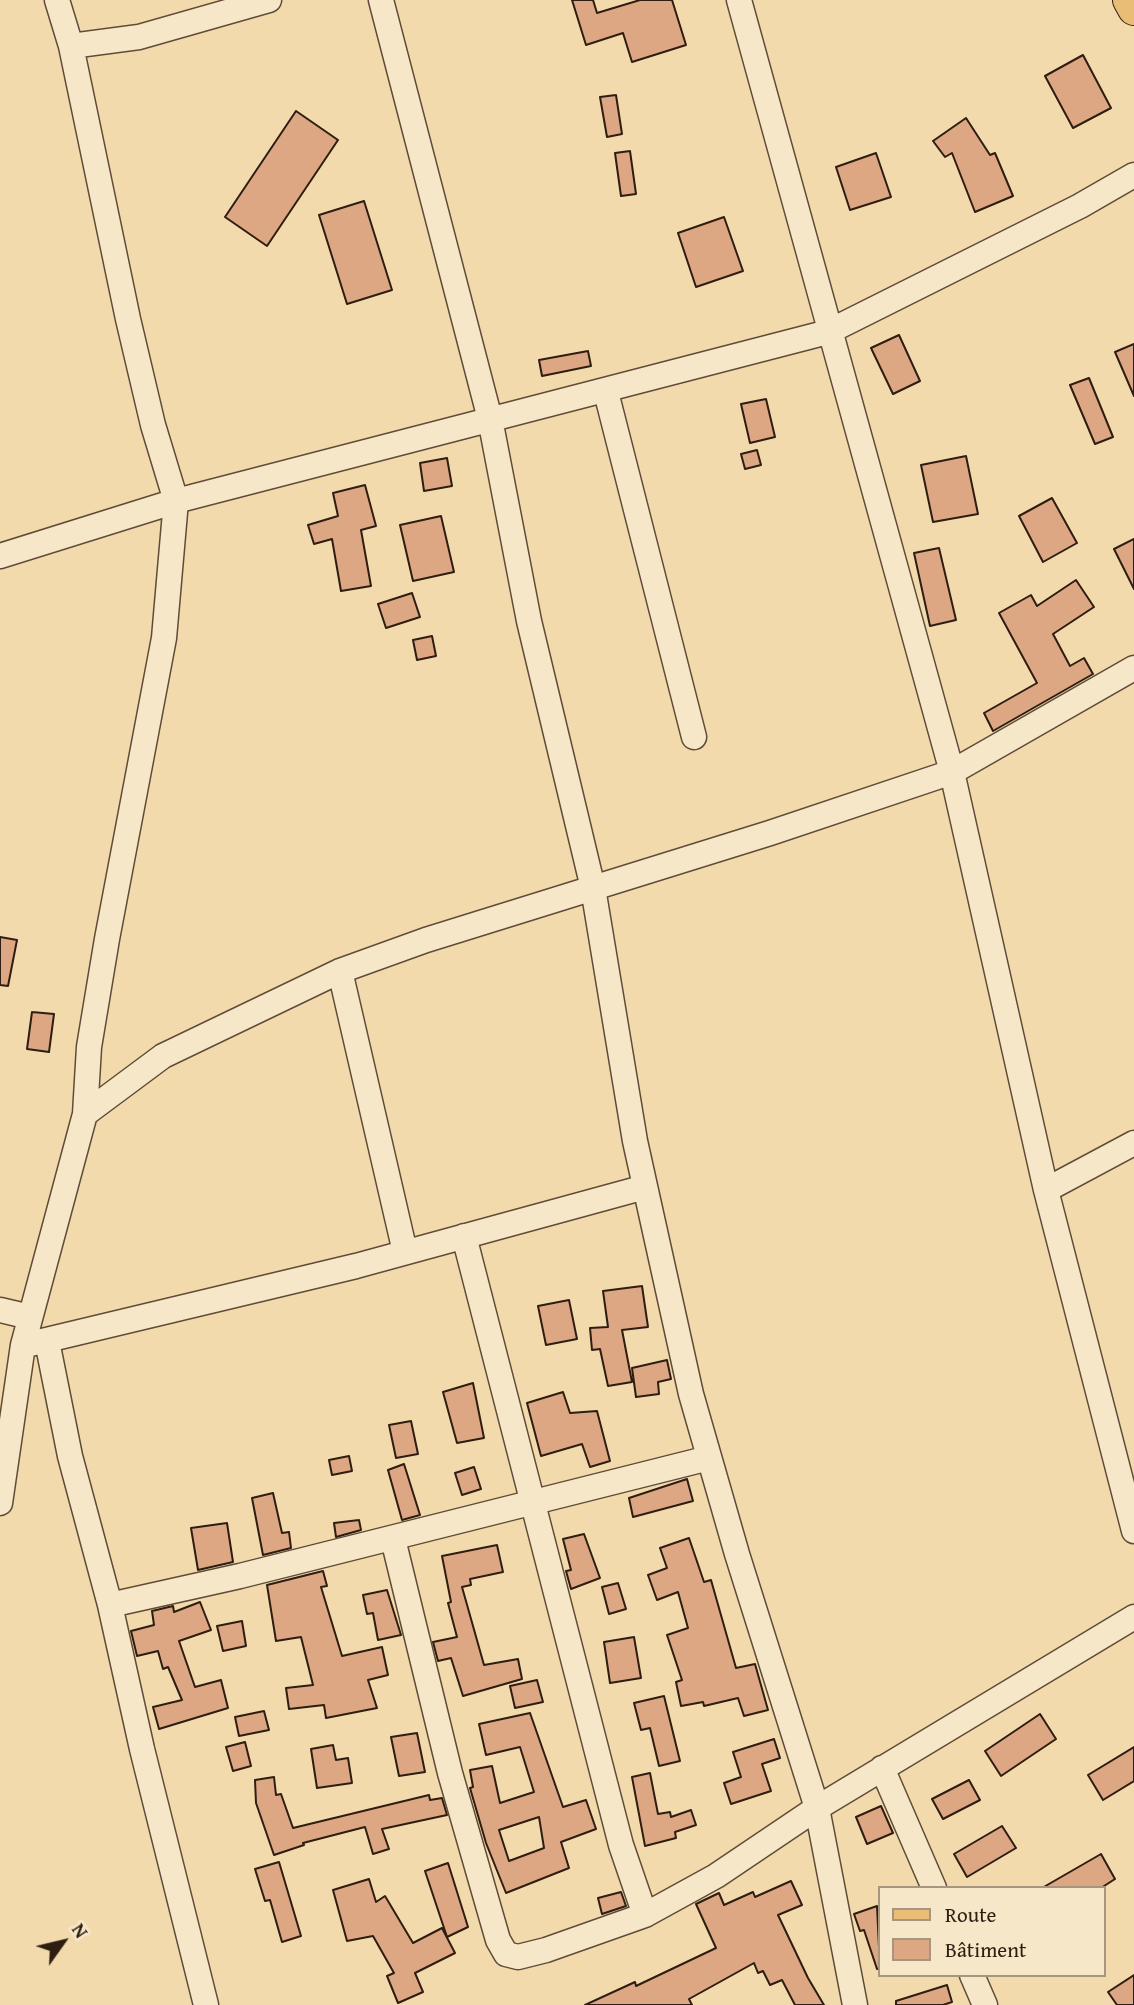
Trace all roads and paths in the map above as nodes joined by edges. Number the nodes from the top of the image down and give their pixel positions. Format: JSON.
{"nodes":[{"id":1,"x":57,"y":0,"type":"edge"},
{"id":2,"x":269,"y":0,"type":"edge"},
{"id":3,"x":382,"y":0,"type":"edge"},
{"id":4,"x":739,"y":0,"type":"edge"},
{"id":5,"x":1129,"y":0,"type":"edge"},
{"id":6,"x":1134,"y":9,"type":"edge"},
{"id":7,"x":71,"y":46,"type":"junction"},
{"id":8,"x":1134,"y":175,"type":"edge"},
{"id":9,"x":828,"y":332,"type":"junction"},
{"id":10,"x":606,"y":392,"type":"junction"},
{"id":11,"x":490,"y":419,"type":"junction"},
{"id":12,"x":176,"y":501,"type":"junction"},
{"id":13,"x":0,"y":556,"type":"edge"},
{"id":14,"x":1134,"y":668,"type":"edge"},
{"id":15,"x":694,"y":737,"type":"dead end"},
{"id":16,"x":952,"y":772,"type":"junction"},
{"id":17,"x":593,"y":888,"type":"junction"},
{"id":18,"x":340,"y":971,"type":"junction"},
{"id":19,"x":85,"y":1114,"type":"junction"},
{"id":20,"x":1134,"y":1143,"type":"edge"},
{"id":21,"x":645,"y":1187,"type":"junction"},
{"id":22,"x":1046,"y":1190,"type":"junction"},
{"id":23,"x":464,"y":1236,"type":"junction"},
{"id":24,"x":405,"y":1252,"type":"junction"},
{"id":25,"x":0,"y":1310,"type":"edge"},
{"id":26,"x":30,"y":1317,"type":"junction"},
{"id":27,"x":47,"y":1341,"type":"junction"},
{"id":28,"x":23,"y":1345,"type":"junction"},
{"id":29,"x":709,"y":1458,"type":"junction"},
{"id":30,"x":0,"y":1503,"type":"edge"},
{"id":31,"x":531,"y":1505,"type":"junction"},
{"id":32,"x":1134,"y":1531,"type":"edge"},
{"id":33,"x":393,"y":1539,"type":"junction"},
{"id":34,"x":110,"y":1605,"type":"junction"},
{"id":35,"x":1134,"y":1617,"type":"edge"},
{"id":36,"x":882,"y":1768,"type":"junction"},
{"id":37,"x":817,"y":1808,"type":"junction"},
{"id":38,"x":933,"y":1886,"type":"edge"},
{"id":39,"x":645,"y":1915,"type":"junction"},
{"id":40,"x":973,"y":1977,"type":"edge"},
{"id":41,"x":206,"y":2005,"type":"edge"},
{"id":42,"x":856,"y":2005,"type":"edge"},
{"id":43,"x":985,"y":2005,"type":"edge"}],
"edges":[{"from":1,"to":7,"type":"street"},
{"from":2,"to":7,"type":"street"},
{"from":3,"to":11,"type":"street"},
{"from":4,"to":9,"type":"street"},
{"from":5,"to":6,"type":"main road"},
{"from":7,"to":12,"type":"street"},
{"from":8,"to":9,"type":"street"},
{"from":9,"to":10,"type":"street"},
{"from":9,"to":16,"type":"street"},
{"from":10,"to":11,"type":"street"},
{"from":10,"to":15,"type":"street"},
{"from":11,"to":12,"type":"street"},
{"from":11,"to":17,"type":"street"},
{"from":12,"to":13,"type":"street"},
{"from":12,"to":19,"type":"street"},
{"from":14,"to":16,"type":"street"},
{"from":16,"to":17,"type":"street"},
{"from":16,"to":22,"type":"street"},
{"from":17,"to":18,"type":"street"},
{"from":17,"to":21,"type":"street"},
{"from":18,"to":19,"type":"street"},
{"from":18,"to":24,"type":"street"},
{"from":19,"to":26,"type":"street"},
{"from":20,"to":22,"type":"street"},
{"from":21,"to":23,"type":"street"},
{"from":21,"to":29,"type":"street"},
{"from":22,"to":32,"type":"street"},
{"from":23,"to":24,"type":"street"},
{"from":23,"to":31,"type":"street"},
{"from":24,"to":27,"type":"street"},
{"from":25,"to":26,"type":"street"},
{"from":26,"to":28,"type":"street"},
{"from":27,"to":28,"type":"street"},
{"from":27,"to":34,"type":"street"},
{"from":28,"to":30,"type":"street"},
{"from":29,"to":31,"type":"street"},
{"from":29,"to":37,"type":"street"},
{"from":31,"to":33,"type":"street"},
{"from":31,"to":39,"type":"street"},
{"from":33,"to":34,"type":"street"},
{"from":33,"to":39,"type":"street"},
{"from":34,"to":41,"type":"street"},
{"from":35,"to":36,"type":"street"},
{"from":36,"to":37,"type":"street"},
{"from":36,"to":38,"type":"street"},
{"from":37,"to":39,"type":"street"},
{"from":37,"to":42,"type":"street"},
{"from":40,"to":43,"type":"street"}]}
